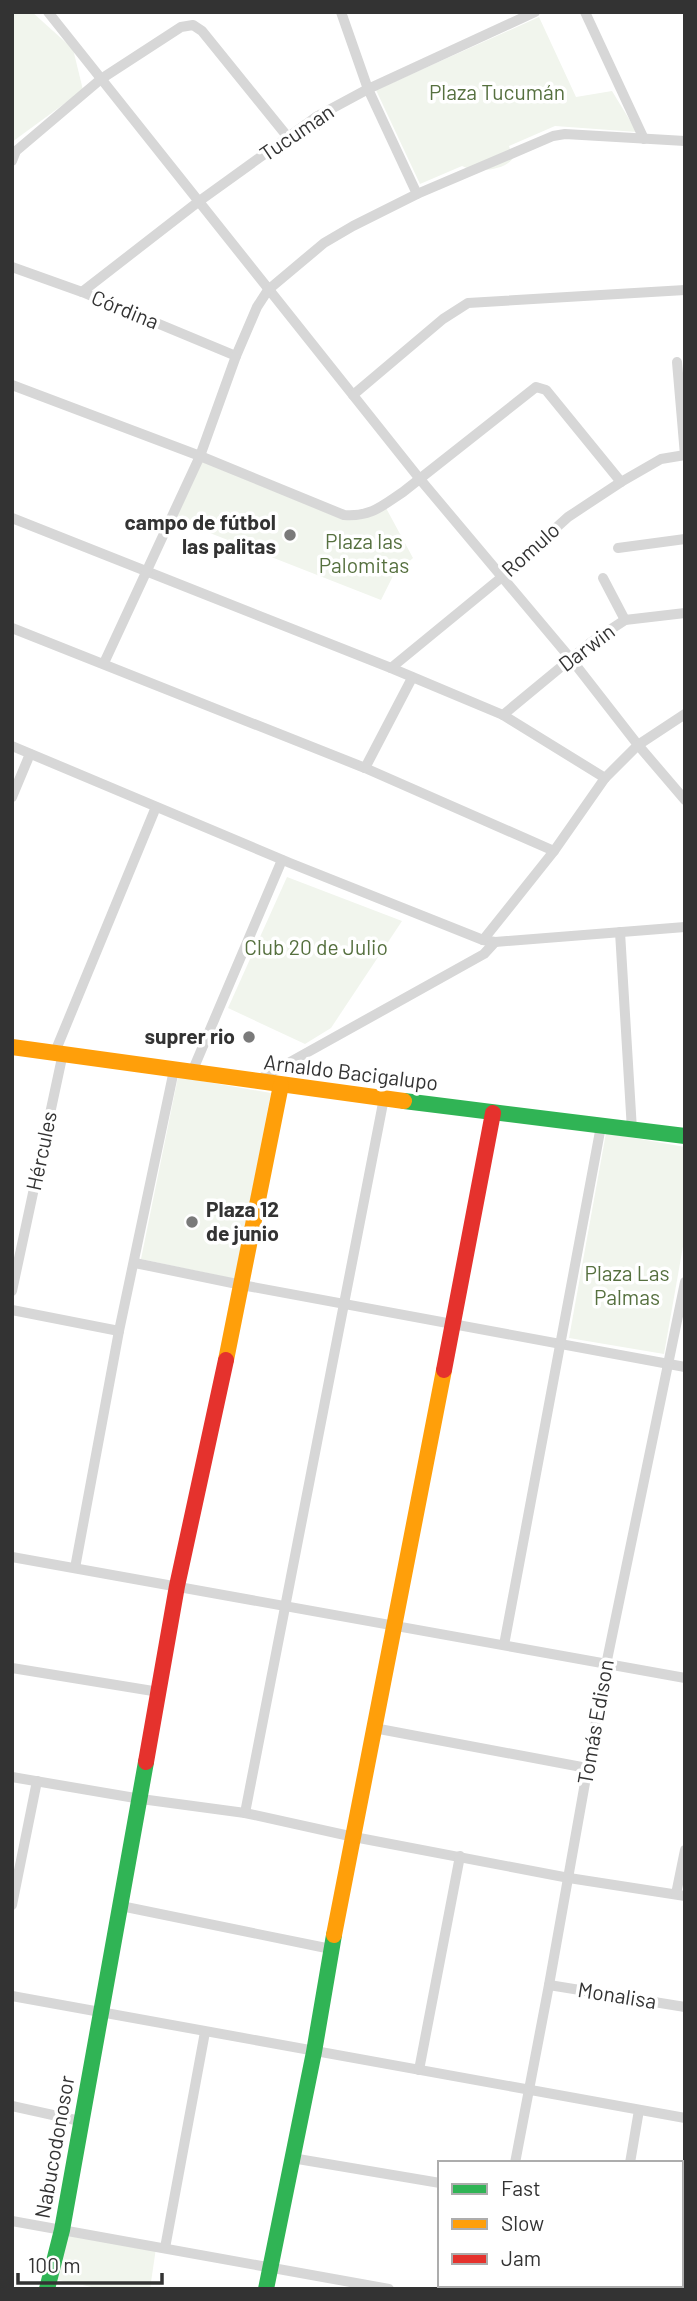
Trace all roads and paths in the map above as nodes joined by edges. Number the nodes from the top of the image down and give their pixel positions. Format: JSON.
{"nodes":[{"id":1,"x":48,"y":12,"type":"edge"},
{"id":2,"x":341,"y":12,"type":"edge"},
{"id":3,"x":535,"y":12,"type":"edge"},
{"id":4,"x":585,"y":12,"type":"edge"},
{"id":5,"x":101,"y":79,"type":"junction"},
{"id":6,"x":368,"y":89,"type":"junction"},
{"id":7,"x":287,"y":136,"type":"junction"},
{"id":8,"x":644,"y":139,"type":"junction"},
{"id":9,"x":685,"y":141,"type":"edge"},
{"id":10,"x":13,"y":154,"type":"edge"},
{"id":11,"x":416,"y":194,"type":"junction"},
{"id":12,"x":198,"y":202,"type":"junction"},
{"id":13,"x":12,"y":267,"type":"edge"},
{"id":14,"x":268,"y":289,"type":"junction"},
{"id":15,"x":685,"y":290,"type":"edge"},
{"id":16,"x":82,"y":292,"type":"junction"},
{"id":17,"x":236,"y":356,"type":"junction"},
{"id":18,"x":677,"y":362,"type":"dead end"},
{"id":19,"x":12,"y":385,"type":"edge"},
{"id":20,"x":353,"y":395,"type":"junction"},
{"id":21,"x":685,"y":455,"type":"edge"},
{"id":22,"x":200,"y":456,"type":"junction"},
{"id":23,"x":419,"y":478,"type":"junction"},
{"id":24,"x":621,"y":482,"type":"junction"},
{"id":25,"x":12,"y":518,"type":"edge"},
{"id":26,"x":685,"y":539,"type":"edge"},
{"id":27,"x":618,"y":548,"type":"dead end"},
{"id":28,"x":145,"y":570,"type":"junction"},
{"id":29,"x":502,"y":578,"type":"junction"},
{"id":30,"x":603,"y":578,"type":"dead end"},
{"id":31,"x":685,"y":613,"type":"edge"},
{"id":32,"x":625,"y":620,"type":"junction"},
{"id":33,"x":12,"y":628,"type":"edge"},
{"id":34,"x":571,"y":659,"type":"junction"},
{"id":35,"x":104,"y":663,"type":"junction"},
{"id":36,"x":391,"y":668,"type":"junction"},
{"id":37,"x":412,"y":678,"type":"junction"},
{"id":38,"x":685,"y":714,"type":"edge"},
{"id":39,"x":503,"y":715,"type":"junction"},
{"id":40,"x":638,"y":745,"type":"junction"},
{"id":41,"x":12,"y":746,"type":"edge"},
{"id":42,"x":30,"y":754,"type":"junction"},
{"id":43,"x":365,"y":768,"type":"junction"},
{"id":44,"x":606,"y":778,"type":"junction"},
{"id":45,"x":12,"y":797,"type":"edge"},
{"id":46,"x":685,"y":800,"type":"edge"},
{"id":47,"x":156,"y":807,"type":"junction"},
{"id":48,"x":554,"y":851,"type":"junction"},
{"id":49,"x":282,"y":860,"type":"junction"},
{"id":50,"x":685,"y":927,"type":"edge"},
{"id":51,"x":620,"y":932,"type":"junction"},
{"id":52,"x":483,"y":940,"type":"junction"},
{"id":53,"x":495,"y":942,"type":"junction"},
{"id":54,"x":12,"y":1047,"type":"edge"},
{"id":55,"x":59,"y":1052,"type":"junction"},
{"id":56,"x":173,"y":1070,"type":"junction"},
{"id":57,"x":192,"y":1072,"type":"junction"},
{"id":58,"x":256,"y":1082,"type":"junction"},
{"id":59,"x":281,"y":1084,"type":"junction"},
{"id":60,"x":384,"y":1098,"type":"junction"},
{"id":61,"x":493,"y":1113,"type":"junction"},
{"id":62,"x":601,"y":1126,"type":"junction"},
{"id":63,"x":632,"y":1129,"type":"junction"},
{"id":64,"x":685,"y":1136,"type":"edge"},
{"id":65,"x":135,"y":1263,"type":"junction"},
{"id":66,"x":685,"y":1282,"type":"edge"},
{"id":67,"x":242,"y":1285,"type":"junction"},
{"id":68,"x":12,"y":1290,"type":"edge"},
{"id":69,"x":345,"y":1304,"type":"junction"},
{"id":70,"x":12,"y":1310,"type":"edge"},
{"id":71,"x":453,"y":1324,"type":"junction"},
{"id":72,"x":119,"y":1331,"type":"junction"},
{"id":73,"x":561,"y":1344,"type":"junction"},
{"id":74,"x":669,"y":1364,"type":"junction"},
{"id":75,"x":685,"y":1367,"type":"edge"},
{"id":76,"x":12,"y":1557,"type":"edge"},
{"id":77,"x":75,"y":1568,"type":"junction"},
{"id":78,"x":177,"y":1586,"type":"junction"},
{"id":79,"x":285,"y":1606,"type":"junction"},
{"id":80,"x":393,"y":1626,"type":"junction"},
{"id":81,"x":504,"y":1645,"type":"junction"},
{"id":82,"x":606,"y":1665,"type":"junction"},
{"id":83,"x":12,"y":1668,"type":"edge"},
{"id":84,"x":685,"y":1678,"type":"edge"},
{"id":85,"x":159,"y":1692,"type":"junction"},
{"id":86,"x":374,"y":1728,"type":"junction"},
{"id":87,"x":587,"y":1768,"type":"junction"},
{"id":88,"x":12,"y":1777,"type":"edge"},
{"id":89,"x":37,"y":1781,"type":"junction"},
{"id":90,"x":141,"y":1799,"type":"junction"},
{"id":91,"x":245,"y":1813,"type":"junction"},
{"id":92,"x":354,"y":1837,"type":"junction"},
{"id":93,"x":685,"y":1850,"type":"edge"},
{"id":94,"x":460,"y":1856,"type":"junction"},
{"id":95,"x":569,"y":1878,"type":"junction"},
{"id":96,"x":680,"y":1895,"type":"edge"},
{"id":97,"x":12,"y":1905,"type":"edge"},
{"id":98,"x":121,"y":1906,"type":"junction"},
{"id":99,"x":331,"y":1949,"type":"junction"},
{"id":100,"x":550,"y":1985,"type":"junction"},
{"id":101,"x":12,"y":1996,"type":"edge"},
{"id":102,"x":685,"y":2007,"type":"edge"},
{"id":103,"x":101,"y":2012,"type":"junction"},
{"id":104,"x":205,"y":2032,"type":"junction"},
{"id":105,"x":314,"y":2052,"type":"junction"},
{"id":106,"x":419,"y":2070,"type":"junction"},
{"id":107,"x":529,"y":2090,"type":"junction"},
{"id":108,"x":12,"y":2106,"type":"edge"},
{"id":109,"x":639,"y":2110,"type":"junction"},
{"id":110,"x":685,"y":2118,"type":"edge"},
{"id":111,"x":80,"y":2121,"type":"junction"},
{"id":112,"x":292,"y":2158,"type":"junction"},
{"id":113,"x":515,"y":2161,"type":"edge"},
{"id":114,"x":630,"y":2161,"type":"edge"},
{"id":115,"x":438,"y":2183,"type":"edge"},
{"id":116,"x":12,"y":2221,"type":"edge"},
{"id":117,"x":62,"y":2230,"type":"junction"},
{"id":118,"x":165,"y":2248,"type":"junction"},
{"id":119,"x":270,"y":2267,"type":"junction"},
{"id":120,"x":47,"y":2289,"type":"edge"},
{"id":121,"x":266,"y":2289,"type":"edge"},
{"id":122,"x":389,"y":2289,"type":"edge"}],
"edges":[{"from":1,"to":5,"type":"street"},
{"from":2,"to":6,"type":"street"},
{"from":3,"to":6,"type":"street","name":"Tucuman"},
{"from":4,"to":8,"type":"street"},
{"from":5,"to":7,"type":"street"},
{"from":5,"to":10,"type":"street"},
{"from":5,"to":12,"type":"street"},
{"from":6,"to":7,"type":"street","name":"Tucuman"},
{"from":6,"to":11,"type":"street"},
{"from":7,"to":12,"type":"street","name":"Tucuman"},
{"from":8,"to":9,"type":"street"},
{"from":8,"to":11,"type":"street"},
{"from":11,"to":14,"type":"street"},
{"from":12,"to":14,"type":"street"},
{"from":12,"to":16,"type":"street","name":"Tucuman"},
{"from":13,"to":16,"type":"street","name":"Córdina"},
{"from":14,"to":17,"type":"street"},
{"from":14,"to":20,"type":"street"},
{"from":15,"to":20,"type":"street"},
{"from":16,"to":17,"type":"street","name":"Córdina"},
{"from":17,"to":22,"type":"street"},
{"from":18,"to":21,"type":"street"},
{"from":19,"to":22,"type":"street"},
{"from":20,"to":23,"type":"street"},
{"from":21,"to":24,"type":"street","name":"Romulo"},
{"from":22,"to":23,"type":"street"},
{"from":22,"to":28,"type":"street"},
{"from":23,"to":24,"type":"street"},
{"from":23,"to":29,"type":"street"},
{"from":24,"to":29,"type":"street","name":"Romulo"},
{"from":25,"to":28,"type":"street"},
{"from":26,"to":27,"type":"street"},
{"from":28,"to":35,"type":"street"},
{"from":28,"to":36,"type":"street"},
{"from":29,"to":34,"type":"street"},
{"from":29,"to":36,"type":"street","name":"Romulo"},
{"from":30,"to":32,"type":"street"},
{"from":31,"to":32,"type":"street","name":"Darwin"},
{"from":32,"to":34,"type":"street","name":"Darwin"},
{"from":33,"to":35,"type":"street"},
{"from":34,"to":39,"type":"street","name":"Darwin"},
{"from":34,"to":40,"type":"street"},
{"from":35,"to":43,"type":"street"},
{"from":36,"to":37,"type":"street"},
{"from":37,"to":39,"type":"street"},
{"from":37,"to":43,"type":"street"},
{"from":38,"to":40,"type":"street"},
{"from":39,"to":44,"type":"street"},
{"from":40,"to":44,"type":"street"},
{"from":40,"to":46,"type":"street"},
{"from":41,"to":42,"type":"street"},
{"from":42,"to":45,"type":"street"},
{"from":42,"to":47,"type":"street"},
{"from":43,"to":48,"type":"street"},
{"from":44,"to":48,"type":"street"},
{"from":47,"to":49,"type":"street"},
{"from":47,"to":55,"type":"street","name":"Hércules"},
{"from":48,"to":52,"type":"street"},
{"from":49,"to":52,"type":"street"},
{"from":49,"to":57,"type":"street"},
{"from":50,"to":51,"type":"street"},
{"from":51,"to":53,"type":"street"},
{"from":51,"to":63,"type":"street"},
{"from":52,"to":53,"type":"street"},
{"from":53,"to":58,"type":"street"},
{"from":54,"to":55,"type":"street","name":"Arnaldo Bacigalupo"},
{"from":55,"to":56,"type":"street","name":"Arnaldo Bacigalupo"},
{"from":55,"to":68,"type":"street","name":"Hércules"},
{"from":56,"to":57,"type":"street","name":"Arnaldo Bacigalupo"},
{"from":56,"to":65,"type":"street"},
{"from":57,"to":58,"type":"street","name":"Arnaldo Bacigalupo"},
{"from":58,"to":59,"type":"street","name":"Arnaldo Bacigalupo"},
{"from":59,"to":60,"type":"street","name":"Arnaldo Bacigalupo"},
{"from":59,"to":67,"type":"street","name":"Nabucodonosor"},
{"from":60,"to":61,"type":"street","name":"Arnaldo Bacigalupo"},
{"from":60,"to":69,"type":"street"},
{"from":61,"to":62,"type":"street","name":"Arnaldo Bacigalupo"},
{"from":61,"to":71,"type":"street"},
{"from":62,"to":63,"type":"street","name":"Arnaldo Bacigalupo"},
{"from":62,"to":73,"type":"street"},
{"from":63,"to":64,"type":"street","name":"Arnaldo Bacigalupo"},
{"from":65,"to":67,"type":"street"},
{"from":65,"to":72,"type":"street"},
{"from":66,"to":74,"type":"street","name":"Tomás Edison"},
{"from":67,"to":69,"type":"street"},
{"from":67,"to":78,"type":"street","name":"Nabucodonosor"},
{"from":69,"to":71,"type":"street"},
{"from":69,"to":79,"type":"street"},
{"from":70,"to":72,"type":"street"},
{"from":71,"to":73,"type":"street"},
{"from":71,"to":80,"type":"street"},
{"from":72,"to":77,"type":"street"},
{"from":73,"to":74,"type":"street"},
{"from":73,"to":81,"type":"street"},
{"from":74,"to":75,"type":"street"},
{"from":74,"to":82,"type":"street","name":"Tomás Edison"},
{"from":76,"to":77,"type":"street"},
{"from":77,"to":78,"type":"street"},
{"from":78,"to":79,"type":"street"},
{"from":78,"to":85,"type":"street","name":"Nabucodonosor"},
{"from":79,"to":80,"type":"street"},
{"from":79,"to":91,"type":"street"},
{"from":80,"to":81,"type":"street"},
{"from":80,"to":86,"type":"street"},
{"from":81,"to":82,"type":"street"},
{"from":82,"to":84,"type":"street"},
{"from":82,"to":87,"type":"street","name":"Tomás Edison"},
{"from":83,"to":85,"type":"street"},
{"from":85,"to":90,"type":"street","name":"Nabucodonosor"},
{"from":86,"to":87,"type":"street"},
{"from":86,"to":92,"type":"street"},
{"from":87,"to":95,"type":"street","name":"Tomás Edison"},
{"from":88,"to":89,"type":"street"},
{"from":89,"to":90,"type":"street"},
{"from":89,"to":97,"type":"street"},
{"from":90,"to":91,"type":"street"},
{"from":90,"to":98,"type":"street","name":"Nabucodonosor"},
{"from":91,"to":92,"type":"street"},
{"from":92,"to":94,"type":"street"},
{"from":92,"to":99,"type":"street"},
{"from":93,"to":96,"type":"street"},
{"from":94,"to":95,"type":"street"},
{"from":94,"to":106,"type":"street"},
{"from":95,"to":96,"type":"street"},
{"from":95,"to":100,"type":"street","name":"Tomás Edison"},
{"from":98,"to":99,"type":"street"},
{"from":98,"to":103,"type":"street","name":"Nabucodonosor"},
{"from":99,"to":105,"type":"street"},
{"from":100,"to":102,"type":"street","name":"Monalisa"},
{"from":100,"to":107,"type":"street","name":"Tomás Edison"},
{"from":101,"to":103,"type":"street"},
{"from":103,"to":104,"type":"street"},
{"from":103,"to":111,"type":"street","name":"Nabucodonosor"},
{"from":104,"to":105,"type":"street"},
{"from":104,"to":118,"type":"street"},
{"from":105,"to":106,"type":"street"},
{"from":105,"to":112,"type":"street"},
{"from":106,"to":107,"type":"street"},
{"from":107,"to":109,"type":"street"},
{"from":107,"to":113,"type":"street","name":"Tomás Edison"},
{"from":108,"to":111,"type":"street"},
{"from":109,"to":110,"type":"street"},
{"from":109,"to":114,"type":"street"},
{"from":111,"to":117,"type":"street","name":"Nabucodonosor"},
{"from":112,"to":115,"type":"street"},
{"from":112,"to":119,"type":"street"},
{"from":116,"to":117,"type":"street"},
{"from":117,"to":118,"type":"street"},
{"from":117,"to":120,"type":"street","name":"Nabucodonosor"},
{"from":118,"to":119,"type":"street"},
{"from":119,"to":121,"type":"street"},
{"from":119,"to":122,"type":"street"}]}
